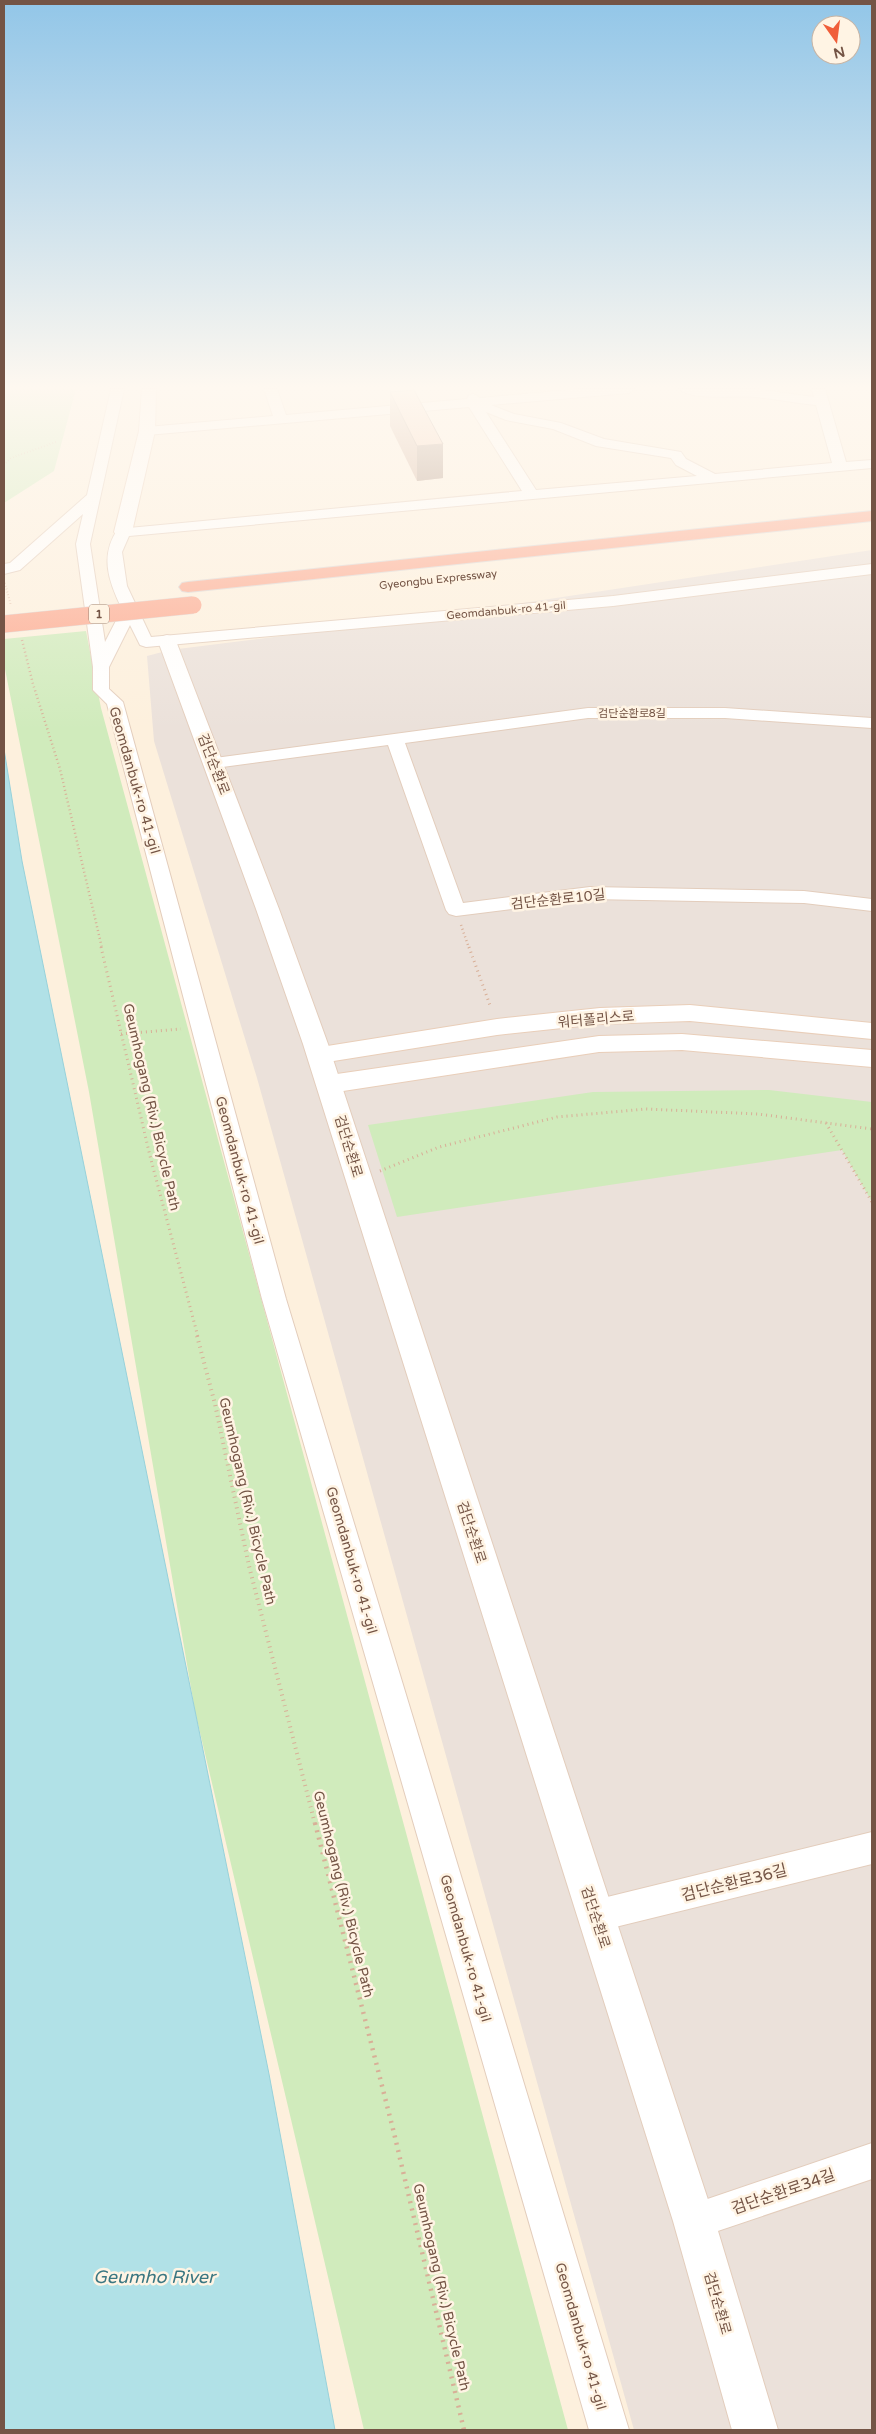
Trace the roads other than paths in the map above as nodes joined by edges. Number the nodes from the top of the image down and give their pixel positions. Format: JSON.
{"nodes":[{"id":1,"x":87,"y":503,"type":"edge"},
{"id":2,"x":92,"y":503,"type":"edge"},
{"id":3,"x":130,"y":503,"type":"edge"},
{"id":4,"x":439,"y":503,"type":"edge"},
{"id":5,"x":872,"y":516,"type":"edge"},
{"id":6,"x":123,"y":532,"type":"junction"},
{"id":7,"x":4,"y":569,"type":"edge"},
{"id":8,"x":872,"y":569,"type":"edge"},
{"id":9,"x":169,"y":589,"type":"dead end"},
{"id":10,"x":140,"y":592,"type":"dead end"},
{"id":11,"x":191,"y":596,"type":"junction"},
{"id":12,"x":72,"y":599,"type":"dead end"},
{"id":13,"x":213,"y":603,"type":"dead end"},
{"id":14,"x":130,"y":609,"type":"junction"},
{"id":15,"x":8,"y":617,"type":"edge"},
{"id":16,"x":167,"y":640,"type":"junction"},
{"id":17,"x":101,"y":679,"type":"junction"},
{"id":18,"x":872,"y":724,"type":"edge"},
{"id":19,"x":394,"y":738,"type":"junction"},
{"id":20,"x":215,"y":763,"type":"junction"},
{"id":21,"x":872,"y":905,"type":"edge"},
{"id":22,"x":872,"y":1030,"type":"edge"},
{"id":23,"x":872,"y":1059,"type":"edge"},
{"id":24,"x":325,"y":1069,"type":"junction"},
{"id":25,"x":872,"y":1848,"type":"edge"},
{"id":26,"x":595,"y":1916,"type":"junction"},
{"id":27,"x":872,"y":2161,"type":"edge"},
{"id":28,"x":694,"y":2221,"type":"junction"},
{"id":29,"x":609,"y":2430,"type":"edge"},
{"id":30,"x":755,"y":2430,"type":"edge"}],
"edges":[{"from":1,"to":7,"type":"street"},
{"from":2,"to":17,"type":"street"},
{"from":3,"to":6,"type":"street"},
{"from":4,"to":6,"type":"street"},
{"from":5,"to":11,"type":"highway","name":"Gyeongbu Expressway","number":"1"},
{"from":6,"to":14,"type":"street","name":"Geomdanbuk-ro 41-gil"},
{"from":8,"to":16,"type":"street","name":"Geomdanbuk-ro 41-gil"},
{"from":9,"to":11,"type":"highway","name":"Gyeongbu Expressway","number":"1"},
{"from":10,"to":12,"type":"highway","number":"1"},
{"from":11,"to":13,"type":"highway","name":"Gyeongbu Expressway","number":"1"},
{"from":11,"to":15,"type":"highway","name":"Gyeongbu Expressway","number":"1","bridge":true},
{"from":14,"to":16,"type":"street","name":"Geomdanbuk-ro 41-gil"},
{"from":14,"to":17,"type":"street"},
{"from":16,"to":20,"type":"street","name":"검단순환로"},
{"from":17,"to":29,"type":"street","name":"Geomdanbuk-ro 41-gil"},
{"from":18,"to":19,"type":"street","name":"검단순환로8길"},
{"from":19,"to":20,"type":"street","name":"검단순환로8길"},
{"from":19,"to":21,"type":"street","name":"검단순환로10길"},
{"from":20,"to":24,"type":"street","name":"검단순환로"},
{"from":22,"to":24,"type":"street","name":"워터폴리스로"},
{"from":23,"to":24,"type":"street","name":"워터폴리스로"},
{"from":24,"to":26,"type":"street","name":"검단순환로"},
{"from":25,"to":26,"type":"street","name":"검단순환로36길"},
{"from":26,"to":28,"type":"street","name":"검단순환로"},
{"from":27,"to":28,"type":"street","name":"검단순환로34길"},
{"from":28,"to":30,"type":"street","name":"검단순환로"}]}
